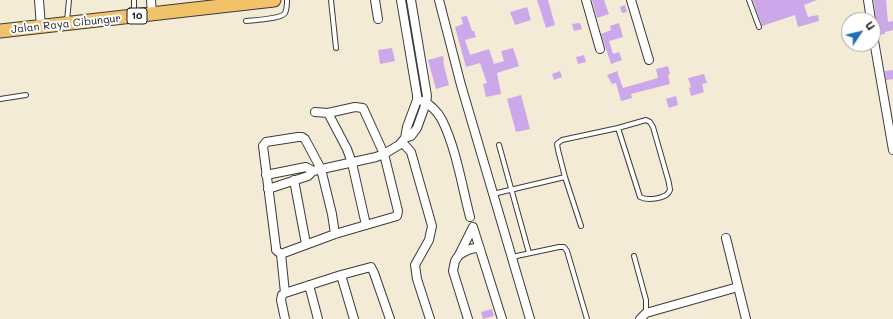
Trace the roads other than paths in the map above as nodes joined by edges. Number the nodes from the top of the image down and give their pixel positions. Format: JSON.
{"nodes":[{"id":1,"x":39,"y":0,"type":"edge"},
{"id":2,"x":69,"y":0,"type":"edge"},
{"id":3,"x":134,"y":0,"type":"edge"},
{"id":4,"x":151,"y":0,"type":"edge"},
{"id":5,"x":274,"y":0,"type":"edge"},
{"id":6,"x":287,"y":0,"type":"edge"},
{"id":7,"x":330,"y":0,"type":"edge"},
{"id":8,"x":375,"y":0,"type":"edge"},
{"id":9,"x":401,"y":0,"type":"edge"},
{"id":10,"x":411,"y":0,"type":"edge"},
{"id":11,"x":439,"y":0,"type":"edge"},
{"id":12,"x":586,"y":0,"type":"edge"},
{"id":13,"x":631,"y":0,"type":"edge"},
{"id":14,"x":749,"y":0,"type":"edge"},
{"id":15,"x":868,"y":0,"type":"edge"},
{"id":16,"x":870,"y":12,"type":"edge"},
{"id":17,"x":152,"y":14,"type":"junction"},
{"id":18,"x":134,"y":16,"type":"junction"},
{"id":19,"x":378,"y":19,"type":"dead end"},
{"id":20,"x":246,"y":22,"type":"dead end"},
{"id":21,"x":67,"y":23,"type":"junction"},
{"id":22,"x":41,"y":27,"type":"junction"},
{"id":23,"x":759,"y":27,"type":"dead end"},
{"id":24,"x":0,"y":31,"type":"edge"},
{"id":25,"x":336,"y":48,"type":"dead end"},
{"id":26,"x":600,"y":49,"type":"dead end"},
{"id":27,"x":876,"y":52,"type":"edge"},
{"id":28,"x":420,"y":53,"type":"junction"},
{"id":29,"x":411,"y":54,"type":"junction"},
{"id":30,"x":649,"y":60,"type":"dead end"},
{"id":31,"x":26,"y":96,"type":"dead end"},
{"id":32,"x":0,"y":99,"type":"edge"},
{"id":33,"x":417,"y":100,"type":"junction"},
{"id":34,"x":426,"y":103,"type":"junction"},
{"id":35,"x":315,"y":112,"type":"dead end"},
{"id":36,"x":328,"y":113,"type":"junction"},
{"id":37,"x":618,"y":128,"type":"junction"},
{"id":38,"x":892,"y":135,"type":"edge"},
{"id":39,"x":404,"y":140,"type":"junction"},
{"id":40,"x":499,"y":145,"type":"dead end"},
{"id":41,"x":893,"y":150,"type":"edge"},
{"id":42,"x":384,"y":154,"type":"junction"},
{"id":43,"x":352,"y":163,"type":"junction"},
{"id":44,"x":317,"y":170,"type":"junction"},
{"id":45,"x":266,"y":175,"type":"junction"},
{"id":46,"x":565,"y":177,"type":"junction"},
{"id":47,"x":294,"y":180,"type":"junction"},
{"id":48,"x":268,"y":189,"type":"junction"},
{"id":49,"x":511,"y":190,"type":"junction"},
{"id":50,"x":493,"y":194,"type":"junction"},
{"id":51,"x":470,"y":217,"type":"dead end"},
{"id":52,"x":366,"y":225,"type":"junction"},
{"id":53,"x":581,"y":226,"type":"dead end"},
{"id":54,"x":335,"y":234,"type":"junction"},
{"id":55,"x":726,"y":238,"type":"dead end"},
{"id":56,"x":306,"y":244,"type":"junction"},
{"id":57,"x":480,"y":249,"type":"junction"},
{"id":58,"x":529,"y":253,"type":"junction"},
{"id":59,"x":281,"y":254,"type":"junction"},
{"id":60,"x":459,"y":254,"type":"junction"},
{"id":61,"x":634,"y":256,"type":"dead end"},
{"id":62,"x":512,"y":257,"type":"junction"},
{"id":63,"x":341,"y":275,"type":"junction"},
{"id":64,"x":310,"y":286,"type":"junction"},
{"id":65,"x":738,"y":287,"type":"junction"},
{"id":66,"x":285,"y":293,"type":"junction"},
{"id":67,"x":643,"y":316,"type":"edge"},
{"id":68,"x":285,"y":319,"type":"edge"},
{"id":69,"x":318,"y":319,"type":"edge"},
{"id":70,"x":354,"y":319,"type":"edge"},
{"id":71,"x":390,"y":319,"type":"edge"},
{"id":72,"x":430,"y":319,"type":"edge"},
{"id":73,"x":468,"y":319,"type":"edge"},
{"id":74,"x":502,"y":319,"type":"edge"},
{"id":75,"x":530,"y":319,"type":"edge"},
{"id":76,"x":587,"y":319,"type":"edge"},
{"id":77,"x":746,"y":319,"type":"edge"}],
"edges":[{"from":1,"to":22,"type":"street"},
{"from":2,"to":21,"type":"lane"},
{"from":3,"to":18,"type":"lane"},
{"from":4,"to":17,"type":"street"},
{"from":5,"to":17,"type":"highway","name":"Jalan Raya Cibungur","number":"10"},
{"from":6,"to":20,"type":"lane"},
{"from":7,"to":25,"type":"lane"},
{"from":8,"to":19,"type":"street"},
{"from":9,"to":29,"type":"street"},
{"from":10,"to":28,"type":"street"},
{"from":11,"to":50,"type":"street"},
{"from":12,"to":26,"type":"street"},
{"from":13,"to":30,"type":"street"},
{"from":14,"to":23,"type":"lane"},
{"from":15,"to":16,"type":"street"},
{"from":17,"to":18,"type":"highway","name":"Jalan Raya Cibungur","number":"10"},
{"from":18,"to":21,"type":"highway","name":"Jalan Raya Cibungur","number":"10"},
{"from":21,"to":22,"type":"highway","name":"Jalan Raya Cibungur","number":"10"},
{"from":22,"to":24,"type":"highway","name":"Jalan Raya Cibungur","number":"10"},
{"from":27,"to":38,"type":"street"},
{"from":28,"to":29,"type":"street"},
{"from":28,"to":34,"type":"street"},
{"from":29,"to":33,"type":"street"},
{"from":31,"to":32,"type":"lane"},
{"from":33,"to":34,"type":"street"},
{"from":33,"to":39,"type":"street"},
{"from":34,"to":39,"type":"street"},
{"from":34,"to":51,"type":"street"},
{"from":35,"to":36,"type":"street"},
{"from":36,"to":42,"type":"street"},
{"from":36,"to":43,"type":"street"},
{"from":37,"to":37,"type":"lane"},
{"from":37,"to":46,"type":"lane"},
{"from":38,"to":41,"type":"street"},
{"from":39,"to":42,"type":"street"},
{"from":39,"to":72,"type":"street"},
{"from":40,"to":49,"type":"lane"},
{"from":42,"to":43,"type":"street"},
{"from":42,"to":52,"type":"street"},
{"from":43,"to":44,"type":"street"},
{"from":43,"to":52,"type":"street"},
{"from":44,"to":45,"type":"street"},
{"from":44,"to":45,"type":"street"},
{"from":44,"to":47,"type":"street"},
{"from":44,"to":54,"type":"street"},
{"from":45,"to":48,"type":"street"},
{"from":46,"to":49,"type":"lane"},
{"from":46,"to":53,"type":"lane"},
{"from":47,"to":48,"type":"street"},
{"from":47,"to":56,"type":"street"},
{"from":48,"to":59,"type":"street"},
{"from":49,"to":50,"type":"lane"},
{"from":49,"to":58,"type":"lane"},
{"from":50,"to":62,"type":"street"},
{"from":52,"to":54,"type":"street"},
{"from":54,"to":56,"type":"street"},
{"from":55,"to":65,"type":"street"},
{"from":56,"to":59,"type":"street"},
{"from":57,"to":60,"type":"street"},
{"from":57,"to":60,"type":"street"},
{"from":57,"to":74,"type":"street"},
{"from":58,"to":62,"type":"lane"},
{"from":58,"to":76,"type":"lane"},
{"from":59,"to":66,"type":"street"},
{"from":60,"to":73,"type":"street"},
{"from":61,"to":67,"type":"lane"},
{"from":62,"to":75,"type":"street"},
{"from":63,"to":64,"type":"street"},
{"from":63,"to":70,"type":"street"},
{"from":63,"to":71,"type":"street"},
{"from":64,"to":66,"type":"street"},
{"from":64,"to":69,"type":"street"},
{"from":65,"to":67,"type":"street"},
{"from":65,"to":77,"type":"street"},
{"from":66,"to":68,"type":"street"}]}
